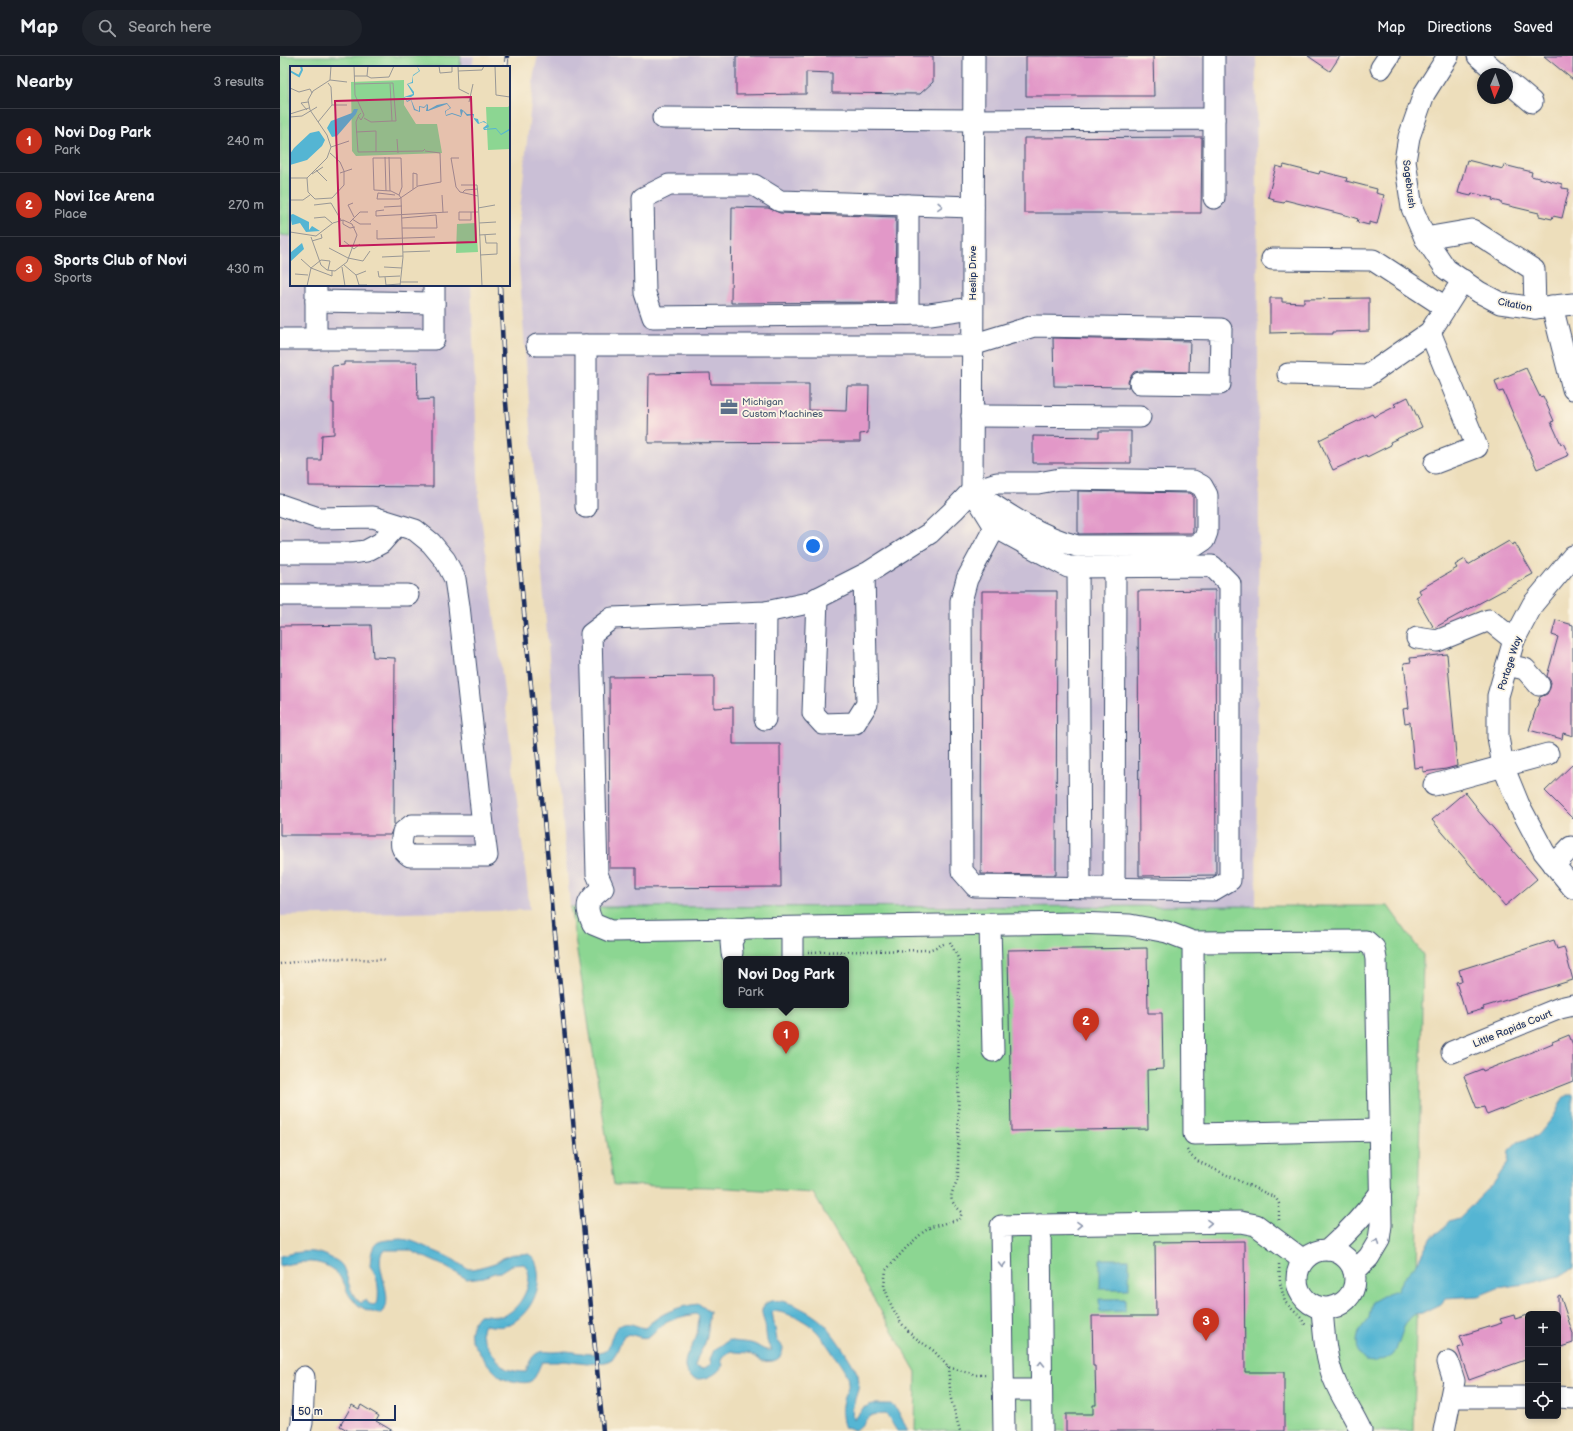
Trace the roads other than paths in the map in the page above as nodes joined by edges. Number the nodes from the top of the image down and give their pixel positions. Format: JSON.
{"nodes":[{"id":1,"x":974,"y":56,"type":"edge"},
{"id":2,"x":1214,"y":56,"type":"edge"},
{"id":3,"x":1448,"y":56,"type":"edge"},
{"id":4,"x":1478,"y":56,"type":"edge"},
{"id":5,"x":1492,"y":68,"type":"edge"},
{"id":6,"x":1513,"y":86,"type":"edge"},
{"id":7,"x":1532,"y":102,"type":"dead end"},
{"id":8,"x":663,"y":118,"type":"dead end"},
{"id":9,"x":1214,"y":119,"type":"junction"},
{"id":10,"x":973,"y":120,"type":"junction"},
{"id":11,"x":1214,"y":198,"type":"dead end"},
{"id":12,"x":908,"y":205,"type":"junction"},
{"id":13,"x":973,"y":207,"type":"junction"},
{"id":14,"x":1425,"y":238,"type":"junction"},
{"id":15,"x":1272,"y":260,"type":"dead end"},
{"id":16,"x":1463,"y":280,"type":"junction"},
{"id":17,"x":316,"y":293,"type":"edge"},
{"id":18,"x":434,"y":294,"type":"edge"},
{"id":19,"x":1573,"y":304,"type":"edge"},
{"id":20,"x":1445,"y":307,"type":"junction"},
{"id":21,"x":1544,"y":307,"type":"junction"},
{"id":22,"x":972,"y":308,"type":"junction"},
{"id":23,"x":908,"y":314,"type":"junction"},
{"id":24,"x":1430,"y":332,"type":"junction"},
{"id":25,"x":280,"y":339,"type":"edge"},
{"id":26,"x":316,"y":339,"type":"junction"},
{"id":27,"x":538,"y":345,"type":"dead end"},
{"id":28,"x":586,"y":345,"type":"junction"},
{"id":29,"x":972,"y":345,"type":"junction"},
{"id":30,"x":1288,"y":374,"type":"dead end"},
{"id":31,"x":1140,"y":383,"type":"dead end"},
{"id":32,"x":1573,"y":389,"type":"edge"},
{"id":33,"x":972,"y":416,"type":"junction"},
{"id":34,"x":1140,"y":417,"type":"dead end"},
{"id":35,"x":1435,"y":463,"type":"dead end"},
{"id":36,"x":972,"y":491,"type":"junction"},
{"id":37,"x":280,"y":505,"type":"edge"},
{"id":38,"x":586,"y":507,"type":"dead end"},
{"id":39,"x":397,"y":525,"type":"junction"},
{"id":40,"x":995,"y":527,"type":"junction"},
{"id":41,"x":280,"y":553,"type":"edge"},
{"id":42,"x":1078,"y":567,"type":"junction"},
{"id":43,"x":1115,"y":567,"type":"junction"},
{"id":44,"x":1569,"y":569,"type":"edge"},
{"id":45,"x":864,"y":575,"type":"junction"},
{"id":46,"x":280,"y":595,"type":"edge"},
{"id":47,"x":408,"y":595,"type":"dead end"},
{"id":48,"x":817,"y":598,"type":"junction"},
{"id":49,"x":766,"y":612,"type":"junction"},
{"id":50,"x":1417,"y":638,"type":"dead end"},
{"id":51,"x":1514,"y":640,"type":"junction"},
{"id":52,"x":1507,"y":665,"type":"junction"},
{"id":53,"x":1539,"y":685,"type":"dead end"},
{"id":54,"x":765,"y":719,"type":"dead end"},
{"id":55,"x":1548,"y":754,"type":"dead end"},
{"id":56,"x":1503,"y":766,"type":"junction"},
{"id":57,"x":1434,"y":785,"type":"dead end"},
{"id":58,"x":483,"y":825,"type":"dead end"},
{"id":59,"x":1571,"y":847,"type":"dead end"},
{"id":60,"x":1554,"y":865,"type":"junction"},
{"id":61,"x":1080,"y":888,"type":"junction"},
{"id":62,"x":1114,"y":888,"type":"junction"},
{"id":63,"x":1573,"y":888,"type":"edge"},
{"id":64,"x":990,"y":925,"type":"junction"},
{"id":65,"x":792,"y":928,"type":"junction"},
{"id":66,"x":1193,"y":942,"type":"junction"},
{"id":67,"x":800,"y":956,"type":"edge"},
{"id":68,"x":1573,"y":1005,"type":"edge"},
{"id":69,"x":993,"y":1052,"type":"dead end"},
{"id":70,"x":1452,"y":1052,"type":"dead end"},
{"id":71,"x":1380,"y":1130,"type":"junction"},
{"id":72,"x":1381,"y":1192,"type":"junction"},
{"id":73,"x":1040,"y":1226,"type":"junction"},
{"id":74,"x":1328,"y":1250,"type":"junction"},
{"id":75,"x":1303,"y":1260,"type":"junction"},
{"id":76,"x":1354,"y":1272,"type":"junction"},
{"id":77,"x":1322,"y":1308,"type":"junction"},
{"id":78,"x":1448,"y":1362,"type":"dead end"},
{"id":79,"x":304,"y":1377,"type":"dead end"},
{"id":80,"x":1003,"y":1382,"type":"junction"},
{"id":81,"x":1042,"y":1390,"type":"junction"},
{"id":82,"x":1452,"y":1397,"type":"junction"},
{"id":83,"x":1525,"y":1397,"type":"edge"},
{"id":84,"x":1561,"y":1397,"type":"edge"},
{"id":85,"x":1573,"y":1398,"type":"edge"},
{"id":86,"x":300,"y":1431,"type":"edge"},
{"id":87,"x":1004,"y":1431,"type":"edge"},
{"id":88,"x":1042,"y":1431,"type":"edge"},
{"id":89,"x":1361,"y":1431,"type":"edge"},
{"id":90,"x":1444,"y":1431,"type":"edge"}],
"edges":[{"from":1,"to":10,"type":"street","name":"Heslip Drive"},
{"from":2,"to":9,"type":"street"},
{"from":3,"to":14,"type":"street","name":"Sagebrush"},
{"from":4,"to":5,"type":"street"},
{"from":6,"to":7,"type":"street"},
{"from":8,"to":10,"type":"street"},
{"from":9,"to":10,"type":"street"},
{"from":9,"to":11,"type":"street"},
{"from":10,"to":13,"type":"street","name":"Heslip Drive"},
{"from":12,"to":13,"type":"street","one_way":true},
{"from":12,"to":23,"type":"street"},
{"from":12,"to":23,"type":"street"},
{"from":13,"to":22,"type":"street","name":"Heslip Drive"},
{"from":14,"to":16,"type":"street","name":"Sagebrush"},
{"from":14,"to":21,"type":"street"},
{"from":15,"to":20,"type":"street"},
{"from":16,"to":20,"type":"street"},
{"from":16,"to":21,"type":"street","name":"Citation"},
{"from":17,"to":18,"type":"street"},
{"from":17,"to":26,"type":"street"},
{"from":18,"to":26,"type":"street"},
{"from":19,"to":21,"type":"street","name":"Citation"},
{"from":20,"to":24,"type":"street"},
{"from":21,"to":32,"type":"street"},
{"from":22,"to":23,"type":"street"},
{"from":22,"to":29,"type":"street","name":"Heslip Drive"},
{"from":24,"to":30,"type":"street"},
{"from":24,"to":35,"type":"street"},
{"from":25,"to":26,"type":"street"},
{"from":27,"to":28,"type":"street"},
{"from":28,"to":29,"type":"street"},
{"from":28,"to":38,"type":"street"},
{"from":29,"to":31,"type":"street"},
{"from":29,"to":33,"type":"street","name":"Heslip Drive"},
{"from":33,"to":34,"type":"street"},
{"from":33,"to":36,"type":"street","name":"Heslip Drive"},
{"from":36,"to":36,"type":"street"},
{"from":36,"to":40,"type":"street"},
{"from":36,"to":45,"type":"street"},
{"from":37,"to":39,"type":"street"},
{"from":39,"to":41,"type":"street"},
{"from":39,"to":58,"type":"street"},
{"from":40,"to":42,"type":"street"},
{"from":40,"to":61,"type":"street"},
{"from":42,"to":43,"type":"street"},
{"from":42,"to":61,"type":"street"},
{"from":43,"to":62,"type":"street"},
{"from":43,"to":62,"type":"street"},
{"from":44,"to":51,"type":"street","name":"Portage Way"},
{"from":45,"to":48,"type":"street"},
{"from":45,"to":48,"type":"street"},
{"from":46,"to":47,"type":"street"},
{"from":48,"to":49,"type":"street"},
{"from":49,"to":54,"type":"street"},
{"from":49,"to":65,"type":"street"},
{"from":50,"to":51,"type":"street"},
{"from":51,"to":52,"type":"street","name":"Portage Way"},
{"from":52,"to":53,"type":"street"},
{"from":52,"to":56,"type":"street","name":"Portage Way"},
{"from":55,"to":56,"type":"street"},
{"from":56,"to":57,"type":"street"},
{"from":56,"to":60,"type":"street","name":"Portage Way"},
{"from":59,"to":60,"type":"street"},
{"from":60,"to":63,"type":"street","name":"Portage Way"},
{"from":61,"to":62,"type":"street"},
{"from":64,"to":65,"type":"street"},
{"from":64,"to":66,"type":"street"},
{"from":64,"to":69,"type":"street"},
{"from":65,"to":67,"type":"street"},
{"from":66,"to":71,"type":"street"},
{"from":66,"to":71,"type":"street"},
{"from":68,"to":70,"type":"street","name":"Little Rapids Court"},
{"from":71,"to":72,"type":"street"},
{"from":72,"to":74,"type":"street"},
{"from":76,"to":72,"type":"street","one_way":true},
{"from":73,"to":75,"type":"street","one_way":true},
{"from":73,"to":80,"type":"street","one_way":true},
{"from":81,"to":73,"type":"street","one_way":true},
{"from":74,"to":75,"type":"street"},
{"from":74,"to":76,"type":"street"},
{"from":75,"to":77,"type":"street"},
{"from":76,"to":77,"type":"street"},
{"from":77,"to":89,"type":"street"},
{"from":78,"to":82,"type":"street"},
{"from":79,"to":86,"type":"street"},
{"from":80,"to":81,"type":"street"},
{"from":80,"to":87,"type":"street"},
{"from":81,"to":88,"type":"street"},
{"from":82,"to":83,"type":"street"},
{"from":82,"to":90,"type":"street"},
{"from":84,"to":85,"type":"street"}]}
